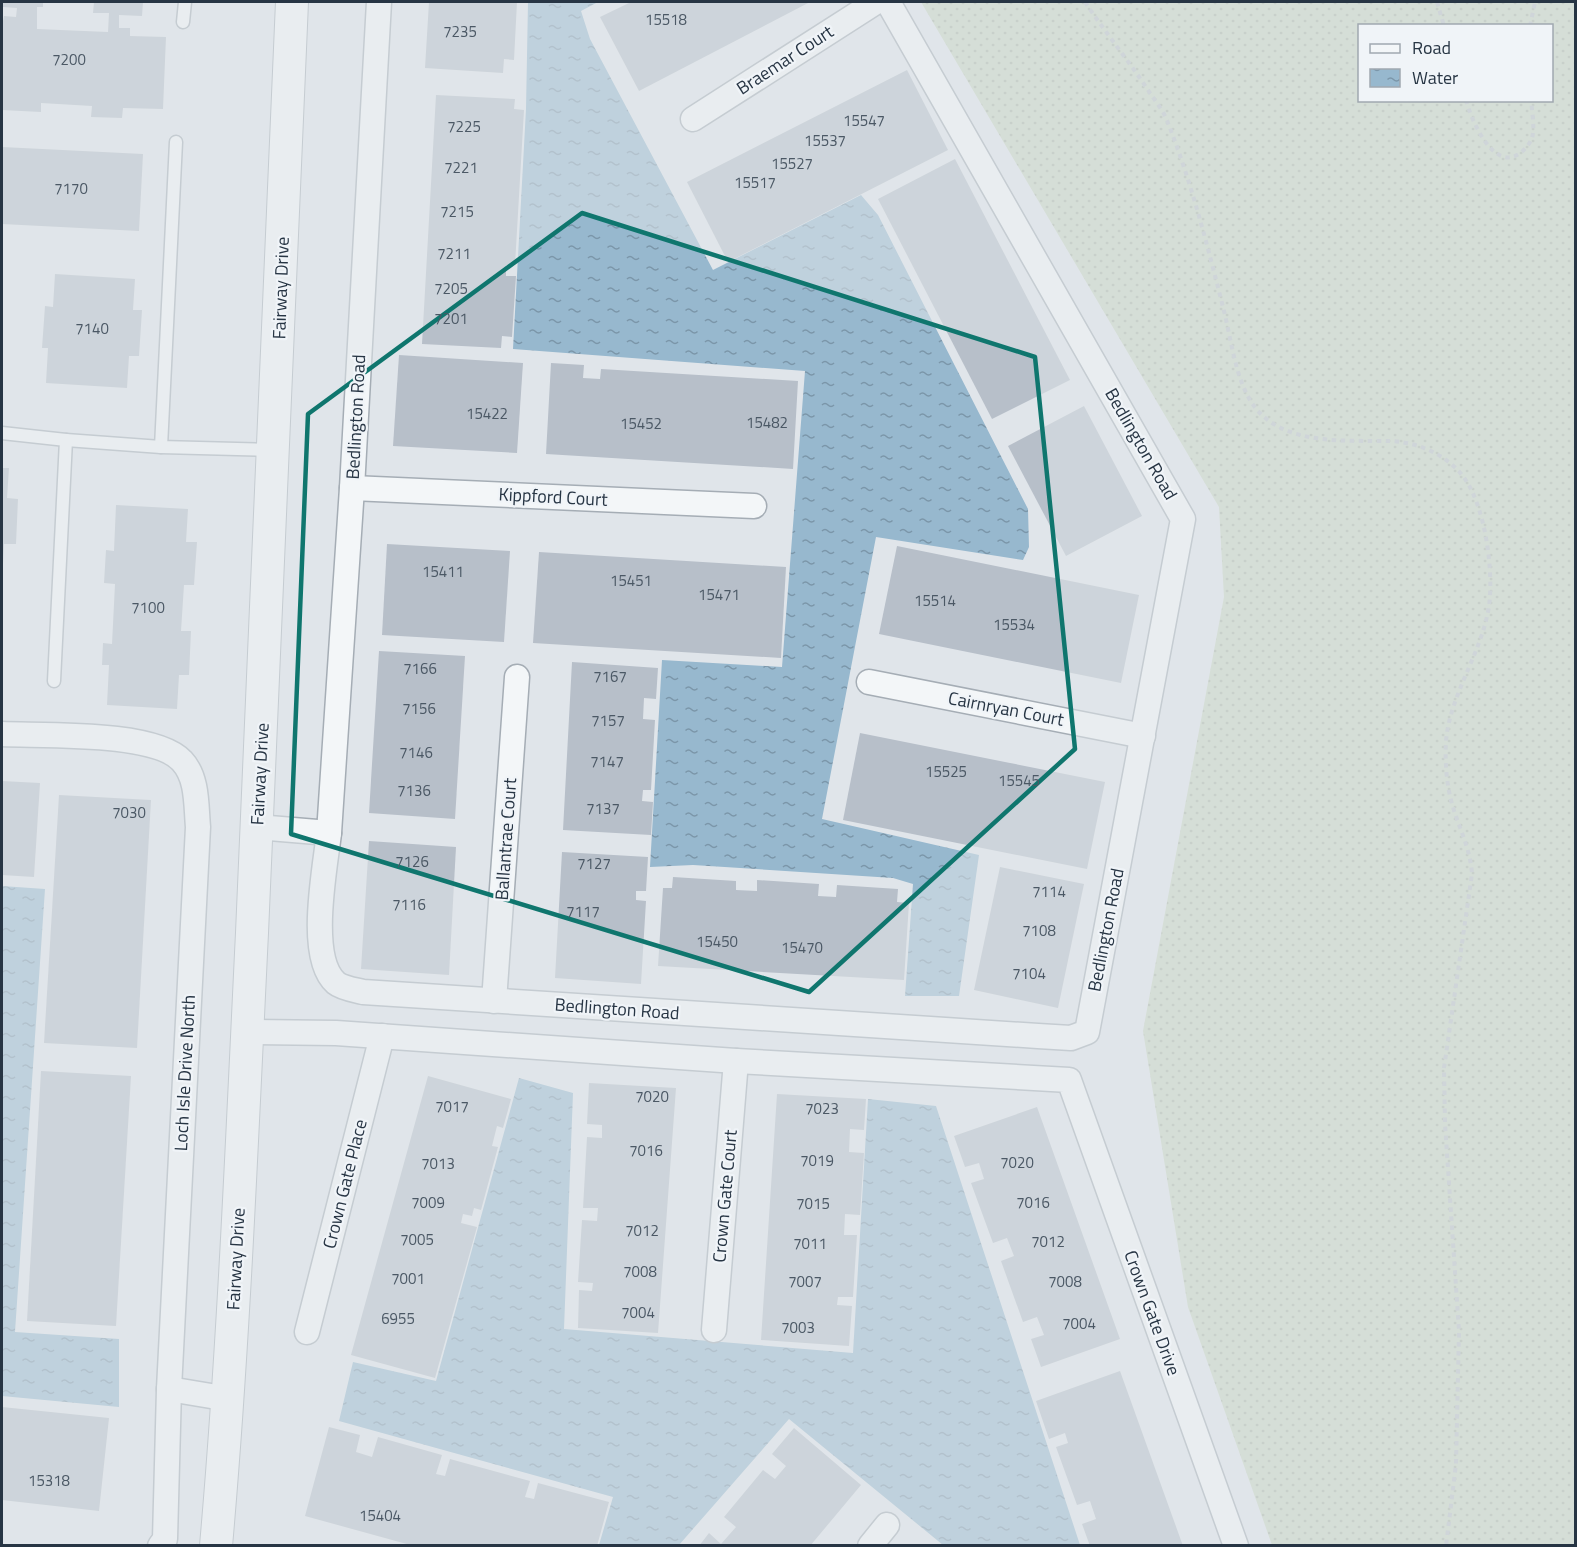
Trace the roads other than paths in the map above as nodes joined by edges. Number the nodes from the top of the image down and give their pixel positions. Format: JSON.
{"nodes":[{"id":1,"x":185,"y":2,"type":"edge"},
{"id":2,"x":292,"y":2,"type":"edge"},
{"id":3,"x":379,"y":2,"type":"edge"},
{"id":4,"x":876,"y":2,"type":"edge"},
{"id":5,"x":888,"y":2,"type":"edge"},
{"id":6,"x":183,"y":22,"type":"dead end"},
{"id":7,"x":693,"y":119,"type":"dead end"},
{"id":8,"x":176,"y":142,"type":"dead end"},
{"id":9,"x":2,"y":433,"type":"edge"},
{"id":10,"x":66,"y":440,"type":"junction"},
{"id":11,"x":161,"y":447,"type":"junction"},
{"id":12,"x":275,"y":450,"type":"junction"},
{"id":13,"x":352,"y":488,"type":"junction"},
{"id":14,"x":754,"y":506,"type":"dead end"},
{"id":15,"x":517,"y":677,"type":"dead end"},
{"id":16,"x":54,"y":681,"type":"dead end"},
{"id":17,"x":869,"y":681,"type":"dead end"},
{"id":18,"x":2,"y":734,"type":"edge"},
{"id":19,"x":1143,"y":736,"type":"junction"},
{"id":20,"x":257,"y":827,"type":"junction"},
{"id":21,"x":328,"y":833,"type":"junction"},
{"id":22,"x":494,"y":1001,"type":"junction"},
{"id":23,"x":247,"y":1032,"type":"junction"},
{"id":24,"x":382,"y":1036,"type":"junction"},
{"id":25,"x":736,"y":1061,"type":"junction"},
{"id":26,"x":714,"y":1330,"type":"dead end"},
{"id":27,"x":307,"y":1332,"type":"dead end"},
{"id":28,"x":169,"y":1389,"type":"junction"},
{"id":29,"x":229,"y":1399,"type":"junction"},
{"id":30,"x":886,"y":1525,"type":"dead end"},
{"id":31,"x":163,"y":1542,"type":"edge"},
{"id":32,"x":216,"y":1545,"type":"edge"},
{"id":33,"x":870,"y":1545,"type":"edge"},
{"id":34,"x":1236,"y":1545,"type":"edge"}],
"edges":[{"from":1,"to":6,"type":"lane"},
{"from":2,"to":12,"type":"street","name":"Fairway Drive"},
{"from":3,"to":13,"type":"street","name":"Bedlington Road"},
{"from":4,"to":7,"type":"street","name":"Braemar Court"},
{"from":5,"to":19,"type":"street","name":"Bedlington Road"},
{"from":8,"to":11,"type":"lane"},
{"from":9,"to":10,"type":"lane"},
{"from":10,"to":11,"type":"lane"},
{"from":10,"to":16,"type":"lane"},
{"from":11,"to":12,"type":"lane"},
{"from":12,"to":20,"type":"street","name":"Fairway Drive"},
{"from":13,"to":14,"type":"street","name":"Kippford Court"},
{"from":13,"to":21,"type":"street","name":"Bedlington Road"},
{"from":15,"to":22,"type":"street","name":"Ballantrae Court"},
{"from":17,"to":19,"type":"street","name":"Cairnryan Court"},
{"from":18,"to":28,"type":"street","name":"Loch Isle Drive North"},
{"from":19,"to":22,"type":"street","name":"Bedlington Road"},
{"from":20,"to":21,"type":"street"},
{"from":20,"to":23,"type":"street","name":"Fairway Drive"},
{"from":21,"to":22,"type":"street","name":"Bedlington Road"},
{"from":23,"to":24,"type":"street"},
{"from":23,"to":29,"type":"street","name":"Fairway Drive"},
{"from":24,"to":25,"type":"street"},
{"from":24,"to":27,"type":"street","name":"Crown Gate Place"},
{"from":25,"to":26,"type":"street","name":"Crown Gate Court"},
{"from":25,"to":34,"type":"street","name":"Crown Gate Drive"},
{"from":28,"to":29,"type":"street"},
{"from":28,"to":31,"type":"street","name":"Loch Isle Drive North"},
{"from":29,"to":32,"type":"street","name":"Fairway Drive"},
{"from":30,"to":33,"type":"street"}]}
